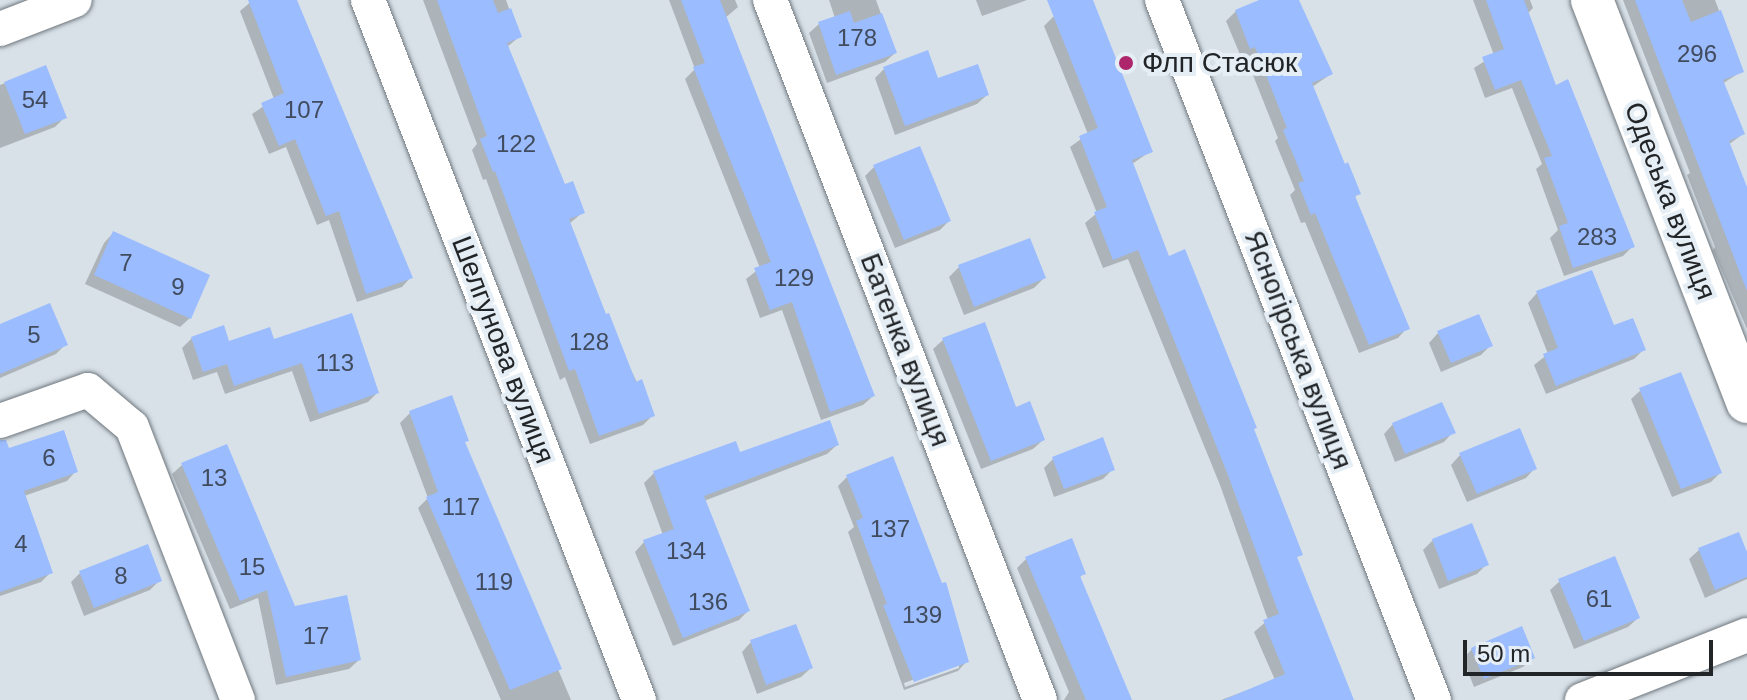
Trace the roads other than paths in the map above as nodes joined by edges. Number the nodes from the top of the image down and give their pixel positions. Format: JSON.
{"nodes":[{"id":1,"x":75,"y":0,"type":"edge"},
{"id":2,"x":368,"y":0,"type":"edge"},
{"id":3,"x":770,"y":0,"type":"edge"},
{"id":4,"x":1162,"y":0,"type":"edge"},
{"id":5,"x":1592,"y":0,"type":"edge"},
{"id":6,"x":0,"y":29,"type":"edge"},
{"id":7,"x":1747,"y":402,"type":"edge"},
{"id":8,"x":0,"y":421,"type":"edge"},
{"id":9,"x":1747,"y":635,"type":"edge"},
{"id":10,"x":238,"y":700,"type":"edge"},
{"id":11,"x":639,"y":700,"type":"edge"},
{"id":12,"x":1040,"y":700,"type":"edge"},
{"id":13,"x":1434,"y":700,"type":"edge"},
{"id":14,"x":1582,"y":700,"type":"edge"}],
"edges":[{"from":1,"to":6,"type":"street"},
{"from":2,"to":11,"type":"street","name":"Шелгунова вулиця"},
{"from":3,"to":12,"type":"street","name":"Батенка вулиця"},
{"from":4,"to":13,"type":"street","name":"Ясногірська вулиця"},
{"from":5,"to":7,"type":"street","name":"Одеська вулиця"},
{"from":8,"to":10,"type":"street"},
{"from":9,"to":14,"type":"street"}]}
